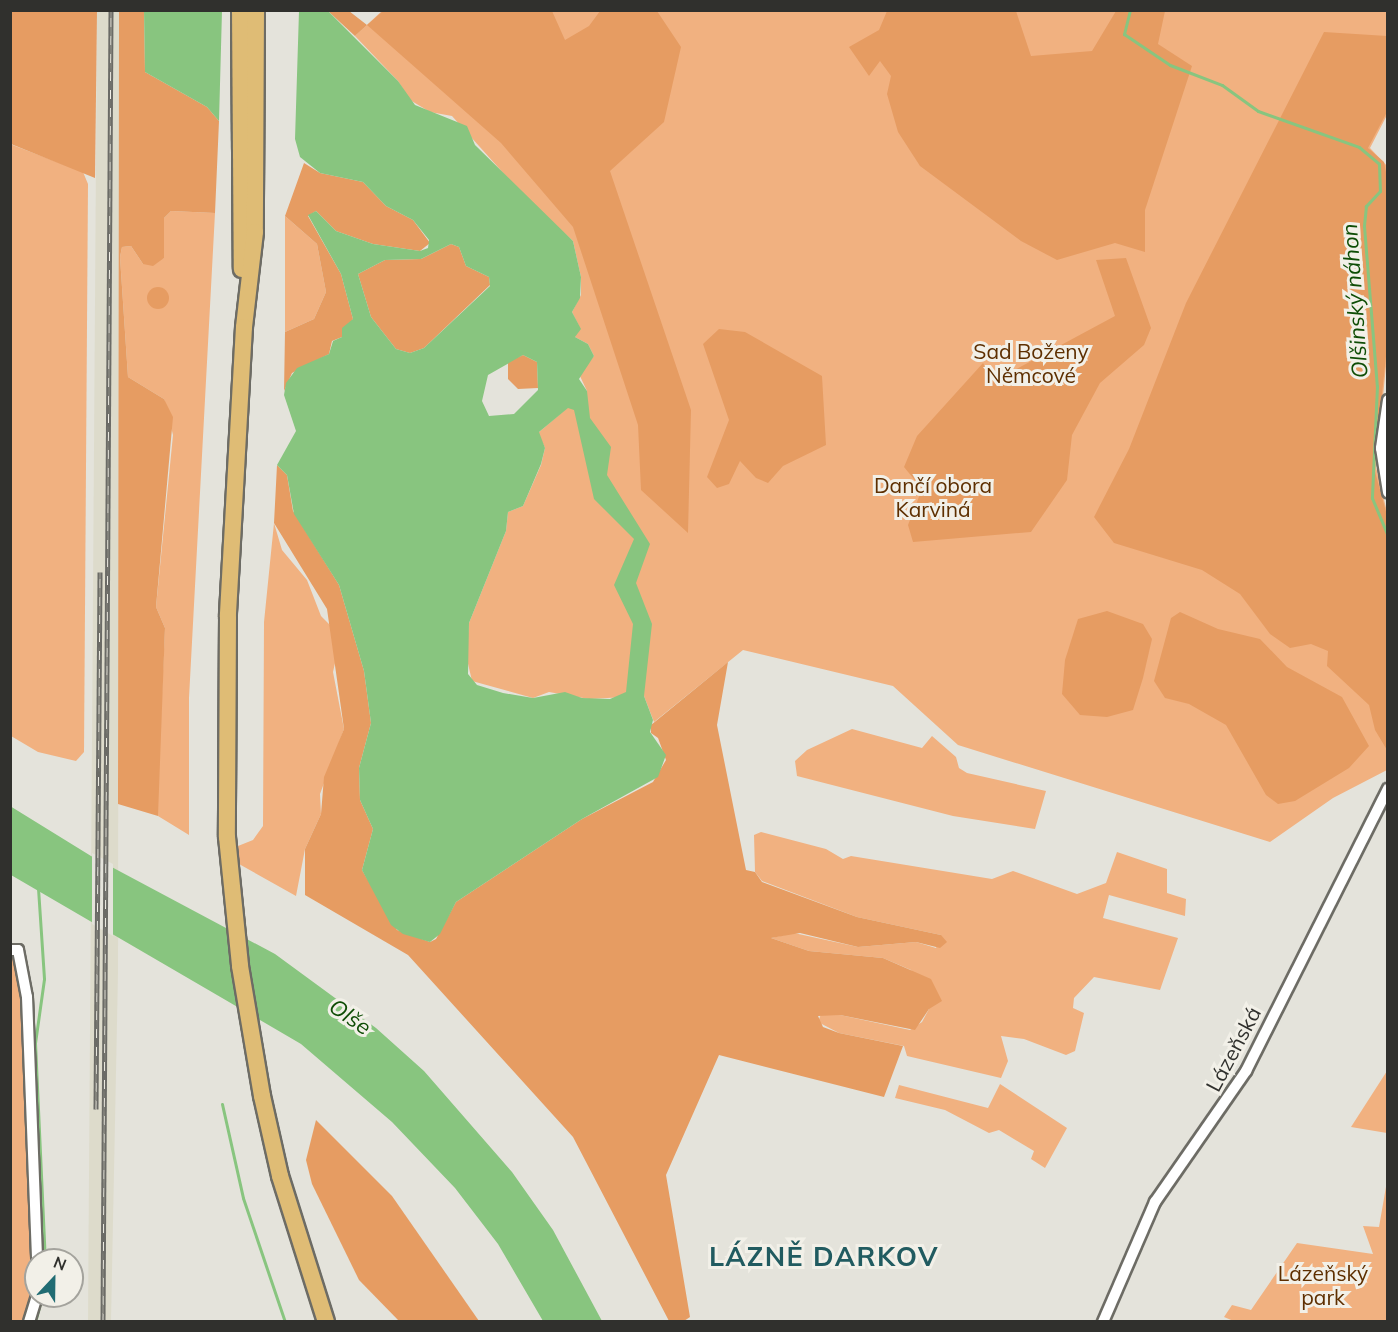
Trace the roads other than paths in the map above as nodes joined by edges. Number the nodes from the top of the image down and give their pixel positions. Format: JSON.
{"nodes":[{"id":1,"x":240,"y":10,"type":"edge"},
{"id":2,"x":258,"y":10,"type":"edge"},
{"id":3,"x":244,"y":327,"type":"junction"},
{"id":4,"x":1388,"y":400,"type":"edge"},
{"id":5,"x":1388,"y":492,"type":"edge"},
{"id":6,"x":1388,"y":789,"type":"edge"},
{"id":7,"x":14,"y":950,"type":"edge"},
{"id":8,"x":37,"y":1248,"type":"edge"},
{"id":9,"x":326,"y":1322,"type":"edge"},
{"id":10,"x":1103,"y":1322,"type":"edge"}],
"edges":[{"from":1,"to":3,"type":"main road"},
{"from":2,"to":3,"type":"main road"},
{"from":3,"to":9,"type":"main road"},
{"from":4,"to":5,"type":"street"},
{"from":6,"to":10,"type":"street","name":"Lázeňská"},
{"from":7,"to":8,"type":"street"}]}
